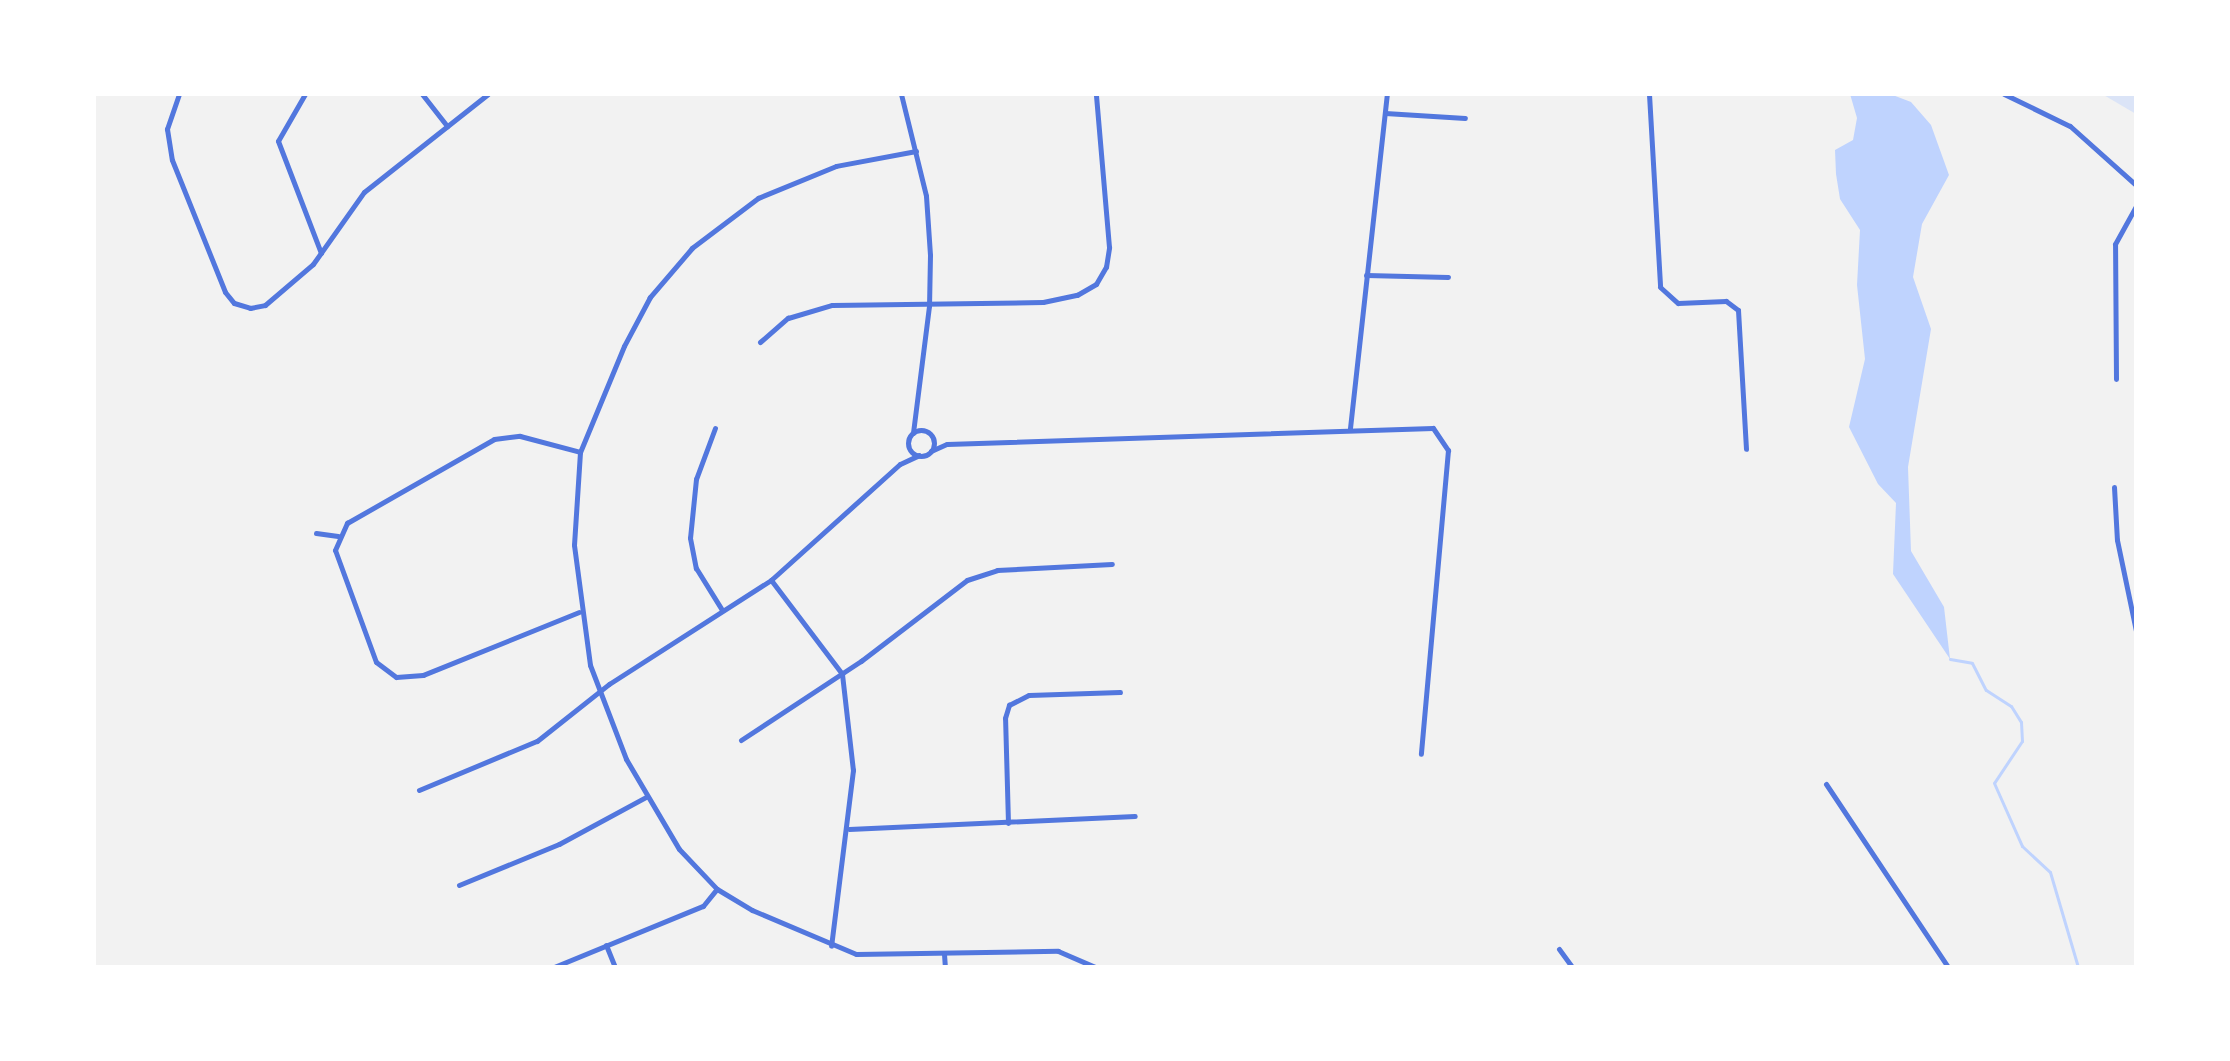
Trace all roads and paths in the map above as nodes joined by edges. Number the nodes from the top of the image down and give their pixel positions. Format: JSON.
{"nodes":[{"id":1,"x":179,"y":94,"type":"edge"},
{"id":2,"x":305,"y":94,"type":"edge"},
{"id":3,"x":422,"y":94,"type":"edge"},
{"id":4,"x":488,"y":94,"type":"edge"},
{"id":5,"x":901,"y":94,"type":"edge"},
{"id":6,"x":1096,"y":94,"type":"edge"},
{"id":7,"x":1387,"y":94,"type":"edge"},
{"id":8,"x":1649,"y":94,"type":"edge"},
{"id":9,"x":2004,"y":94,"type":"edge"},
{"id":10,"x":1385,"y":113,"type":"junction"},
{"id":11,"x":1465,"y":118,"type":"dead end"},
{"id":12,"x":447,"y":126,"type":"junction"},
{"id":13,"x":916,"y":151,"type":"junction"},
{"id":14,"x":2136,"y":185,"type":"edge"},
{"id":15,"x":2136,"y":206,"type":"edge"},
{"id":16,"x":322,"y":254,"type":"junction"},
{"id":17,"x":1366,"y":275,"type":"junction"},
{"id":18,"x":1448,"y":277,"type":"dead end"},
{"id":19,"x":929,"y":306,"type":"junction"},
{"id":20,"x":760,"y":342,"type":"dead end"},
{"id":21,"x":2116,"y":379,"type":"dead end"},
{"id":22,"x":917,"y":420,"type":"junction"},
{"id":23,"x":715,"y":428,"type":"dead end"},
{"id":24,"x":1350,"y":428,"type":"junction"},
{"id":25,"x":925,"y":430,"type":"junction"},
{"id":26,"x":913,"y":433,"type":"junction"},
{"id":27,"x":931,"y":435,"type":"junction"},
{"id":28,"x":908,"y":444,"type":"junction"},
{"id":29,"x":947,"y":444,"type":"junction"},
{"id":30,"x":1746,"y":449,"type":"dead end"},
{"id":31,"x":931,"y":451,"type":"junction"},
{"id":32,"x":580,"y":452,"type":"junction"},
{"id":33,"x":919,"y":455,"type":"junction"},
{"id":34,"x":900,"y":464,"type":"junction"},
{"id":35,"x":2114,"y":487,"type":"dead end"},
{"id":36,"x":316,"y":533,"type":"dead end"},
{"id":37,"x":338,"y":536,"type":"junction"},
{"id":38,"x":1112,"y":564,"type":"dead end"},
{"id":39,"x":771,"y":580,"type":"junction"},
{"id":40,"x":722,"y":610,"type":"junction"},
{"id":41,"x":579,"y":612,"type":"junction"},
{"id":42,"x":2136,"y":631,"type":"edge"},
{"id":43,"x":842,"y":674,"type":"junction"},
{"id":44,"x":1120,"y":692,"type":"dead end"},
{"id":45,"x":599,"y":693,"type":"junction"},
{"id":46,"x":741,"y":740,"type":"dead end"},
{"id":47,"x":1421,"y":754,"type":"dead end"},
{"id":48,"x":1826,"y":784,"type":"dead end"},
{"id":49,"x":419,"y":790,"type":"dead end"},
{"id":50,"x":646,"y":797,"type":"junction"},
{"id":51,"x":1135,"y":816,"type":"dead end"},
{"id":52,"x":1008,"y":823,"type":"junction"},
{"id":53,"x":849,"y":829,"type":"junction"},
{"id":54,"x":459,"y":885,"type":"dead end"},
{"id":55,"x":717,"y":889,"type":"junction"},
{"id":56,"x":606,"y":945,"type":"junction"},
{"id":57,"x":831,"y":946,"type":"junction"},
{"id":58,"x":1559,"y":949,"type":"dead end"},
{"id":59,"x":944,"y":954,"type":"junction"},
{"id":60,"x":554,"y":967,"type":"edge"},
{"id":61,"x":615,"y":967,"type":"edge"},
{"id":62,"x":945,"y":967,"type":"edge"},
{"id":63,"x":1095,"y":967,"type":"edge"},
{"id":64,"x":1572,"y":967,"type":"edge"},
{"id":65,"x":1948,"y":967,"type":"edge"}],
"edges":[{"from":1,"to":16,"type":"street"},
{"from":2,"to":16,"type":"street"},
{"from":3,"to":12,"type":"street"},
{"from":4,"to":12,"type":"street"},
{"from":5,"to":13,"type":"street"},
{"from":6,"to":19,"type":"street"},
{"from":7,"to":10,"type":"street"},
{"from":8,"to":30,"type":"street"},
{"from":9,"to":14,"type":"street"},
{"from":10,"to":11,"type":"street"},
{"from":10,"to":17,"type":"street"},
{"from":12,"to":16,"type":"street"},
{"from":13,"to":19,"type":"street"},
{"from":13,"to":32,"type":"street"},
{"from":15,"to":21,"type":"street"},
{"from":17,"to":18,"type":"street"},
{"from":17,"to":24,"type":"street"},
{"from":19,"to":20,"type":"street"},
{"from":19,"to":22,"type":"street"},
{"from":22,"to":25,"type":"street"},
{"from":22,"to":26,"type":"street"},
{"from":23,"to":40,"type":"street"},
{"from":24,"to":29,"type":"street"},
{"from":24,"to":47,"type":"street"},
{"from":25,"to":26,"type":"street"},
{"from":25,"to":27,"type":"street"},
{"from":26,"to":28,"type":"street"},
{"from":27,"to":29,"type":"street"},
{"from":27,"to":31,"type":"street"},
{"from":28,"to":33,"type":"street"},
{"from":28,"to":34,"type":"street"},
{"from":29,"to":31,"type":"street"},
{"from":31,"to":33,"type":"street"},
{"from":32,"to":37,"type":"street"},
{"from":32,"to":41,"type":"street"},
{"from":33,"to":34,"type":"street"},
{"from":34,"to":39,"type":"street"},
{"from":35,"to":42,"type":"street"},
{"from":36,"to":37,"type":"street"},
{"from":37,"to":41,"type":"street"},
{"from":38,"to":43,"type":"street"},
{"from":39,"to":40,"type":"street"},
{"from":39,"to":43,"type":"street"},
{"from":40,"to":45,"type":"street"},
{"from":41,"to":45,"type":"street"},
{"from":43,"to":46,"type":"street"},
{"from":43,"to":53,"type":"street"},
{"from":44,"to":52,"type":"street"},
{"from":45,"to":49,"type":"street"},
{"from":45,"to":50,"type":"street"},
{"from":48,"to":65,"type":"street"},
{"from":50,"to":54,"type":"street"},
{"from":50,"to":55,"type":"street"},
{"from":51,"to":52,"type":"street"},
{"from":52,"to":53,"type":"street"},
{"from":53,"to":57,"type":"street"},
{"from":55,"to":56,"type":"street"},
{"from":55,"to":57,"type":"street"},
{"from":56,"to":60,"type":"street"},
{"from":56,"to":61,"type":"street"},
{"from":57,"to":59,"type":"street"},
{"from":58,"to":64,"type":"street"},
{"from":59,"to":62,"type":"street"},
{"from":59,"to":63,"type":"street"}]}
